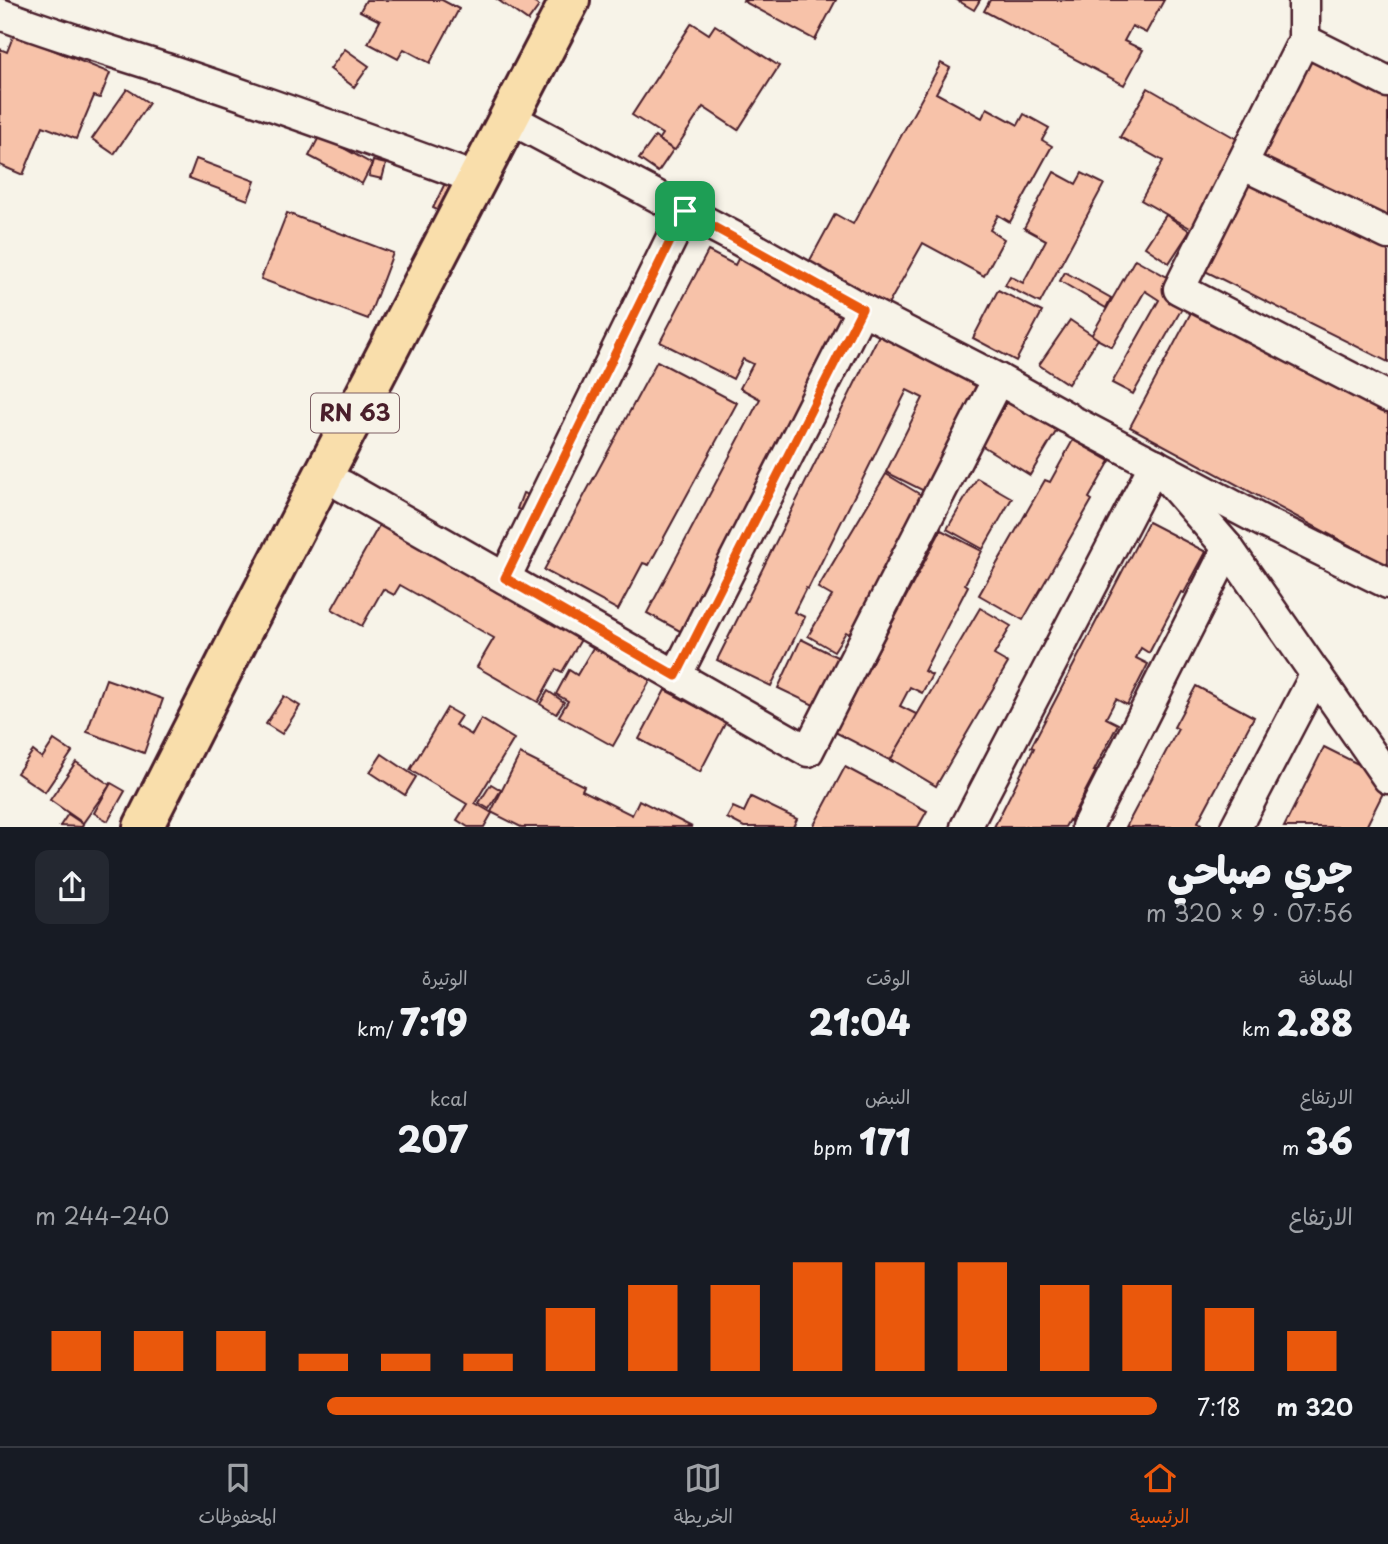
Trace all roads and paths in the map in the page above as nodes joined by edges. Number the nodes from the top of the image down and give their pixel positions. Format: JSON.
{"nodes":[{"id":1,"x":570,"y":0,"type":"edge"},
{"id":2,"x":1304,"y":0,"type":"edge"},
{"id":3,"x":0,"y":14,"type":"edge"},
{"id":4,"x":1304,"y":40,"type":"junction"},
{"id":5,"x":1388,"y":82,"type":"edge"},
{"id":6,"x":509,"y":118,"type":"junction"},
{"id":7,"x":1242,"y":164,"type":"junction"},
{"id":8,"x":477,"y":179,"type":"junction"},
{"id":9,"x":685,"y":211,"type":"junction"},
{"id":10,"x":1388,"y":234,"type":"edge"},
{"id":11,"x":862,"y":309,"type":"junction"},
{"id":12,"x":998,"y":379,"type":"junction"},
{"id":13,"x":1388,"y":397,"type":"edge"},
{"id":14,"x":1155,"y":464,"type":"junction"},
{"id":15,"x":343,"y":486,"type":"dead end"},
{"id":16,"x":1228,"y":548,"type":"junction"},
{"id":17,"x":505,"y":578,"type":"junction"},
{"id":18,"x":1388,"y":583,"type":"edge"},
{"id":19,"x":1316,"y":674,"type":"junction"},
{"id":20,"x":676,"y":676,"type":"junction"},
{"id":21,"x":1388,"y":778,"type":"edge"},
{"id":22,"x":143,"y":827,"type":"edge"},
{"id":23,"x":965,"y":827,"type":"edge"},
{"id":24,"x":1087,"y":827,"type":"edge"},
{"id":25,"x":1236,"y":827,"type":"edge"}],
"edges":[{"from":1,"to":6,"type":"main road","number":"RN 63"},
{"from":2,"to":4,"type":"street"},
{"from":3,"to":8,"type":"street"},
{"from":4,"to":5,"type":"street"},
{"from":4,"to":7,"type":"street"},
{"from":6,"to":8,"type":"main road","number":"RN 63"},
{"from":6,"to":9,"type":"street"},
{"from":7,"to":10,"type":"street"},
{"from":7,"to":13,"type":"street"},
{"from":8,"to":22,"type":"main road","number":"RN 63"},
{"from":9,"to":11,"type":"street"},
{"from":9,"to":17,"type":"street"},
{"from":11,"to":12,"type":"street"},
{"from":11,"to":20,"type":"street"},
{"from":12,"to":14,"type":"street"},
{"from":12,"to":20,"type":"street"},
{"from":14,"to":16,"type":"street"},
{"from":14,"to":18,"type":"street"},
{"from":14,"to":23,"type":"street"},
{"from":15,"to":17,"type":"street"},
{"from":16,"to":19,"type":"street"},
{"from":16,"to":24,"type":"street"},
{"from":17,"to":20,"type":"street"},
{"from":19,"to":21,"type":"street"},
{"from":19,"to":25,"type":"street"}]}
